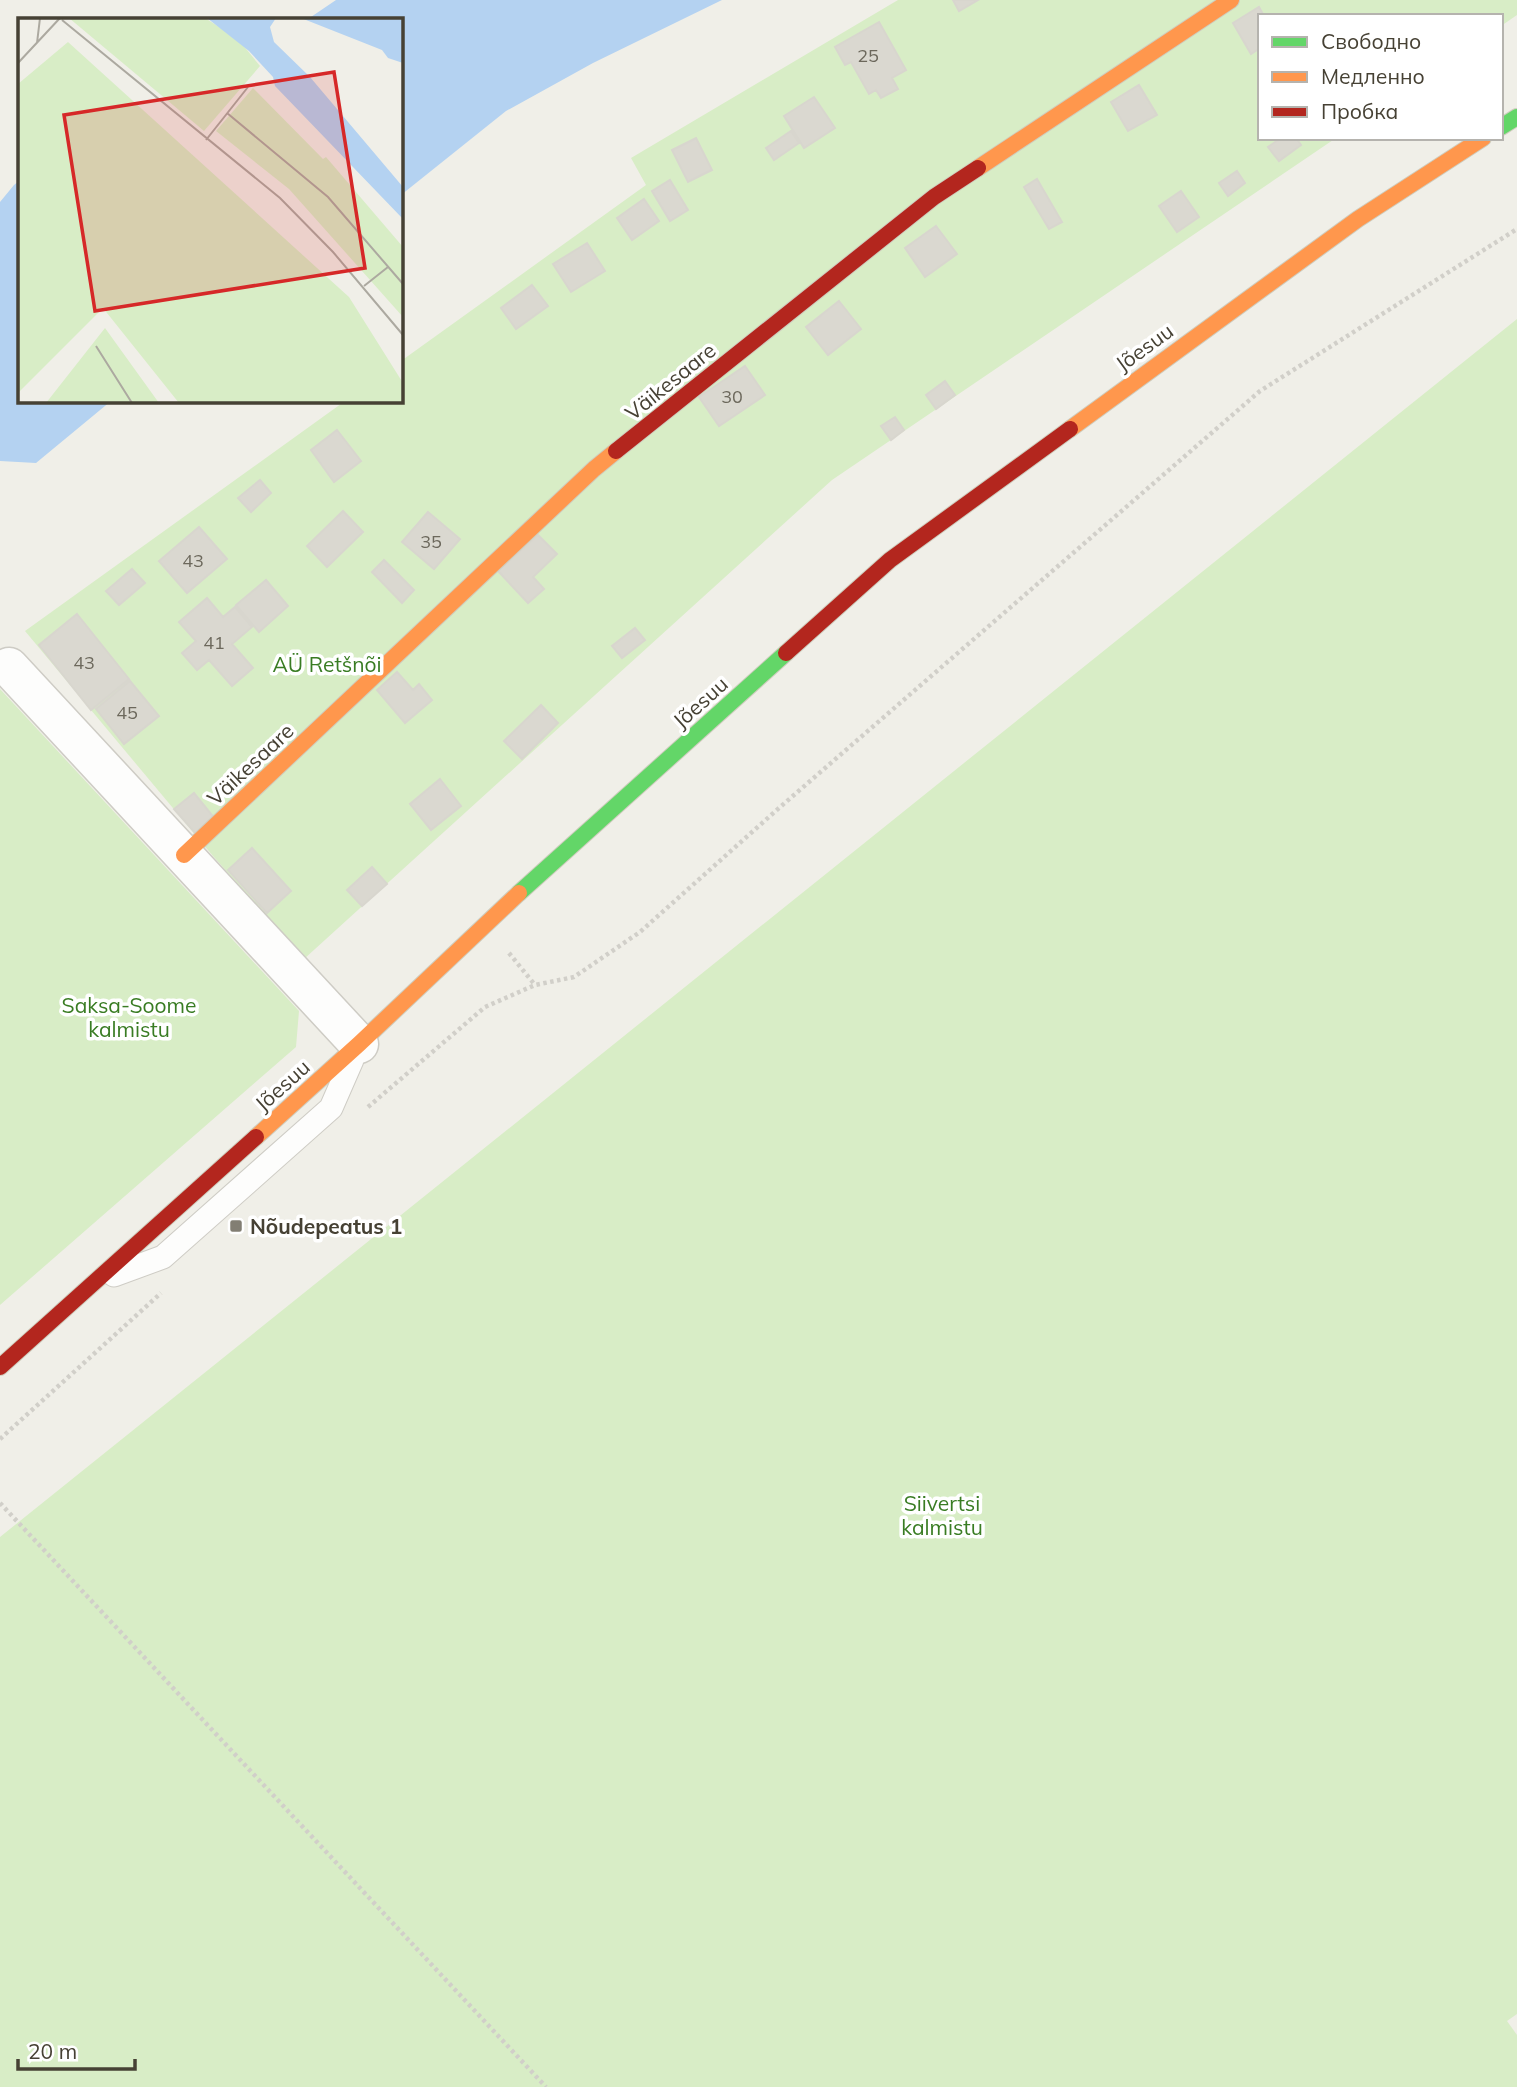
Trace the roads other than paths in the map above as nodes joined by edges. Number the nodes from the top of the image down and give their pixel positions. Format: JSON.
{"nodes":[{"id":1,"x":1231,"y":0,"type":"edge"},
{"id":2,"x":1480,"y":140,"type":"edge"},
{"id":3,"x":9,"y":667,"type":"dead end"},
{"id":4,"x":184,"y":855,"type":"junction"},
{"id":5,"x":359,"y":1044,"type":"junction"},
{"id":6,"x":91,"y":1283,"type":"joint"},
{"id":7,"x":0,"y":1367,"type":"edge"}],
"edges":[{"from":1,"to":4,"type":"street","name":"Väikesaare"},
{"from":2,"to":5,"type":"street","name":"Jõesuu"},
{"from":3,"to":4,"type":"street"},
{"from":4,"to":5,"type":"street"},
{"from":5,"to":6,"type":"lane"},
{"from":6,"to":7,"type":"street"}]}
